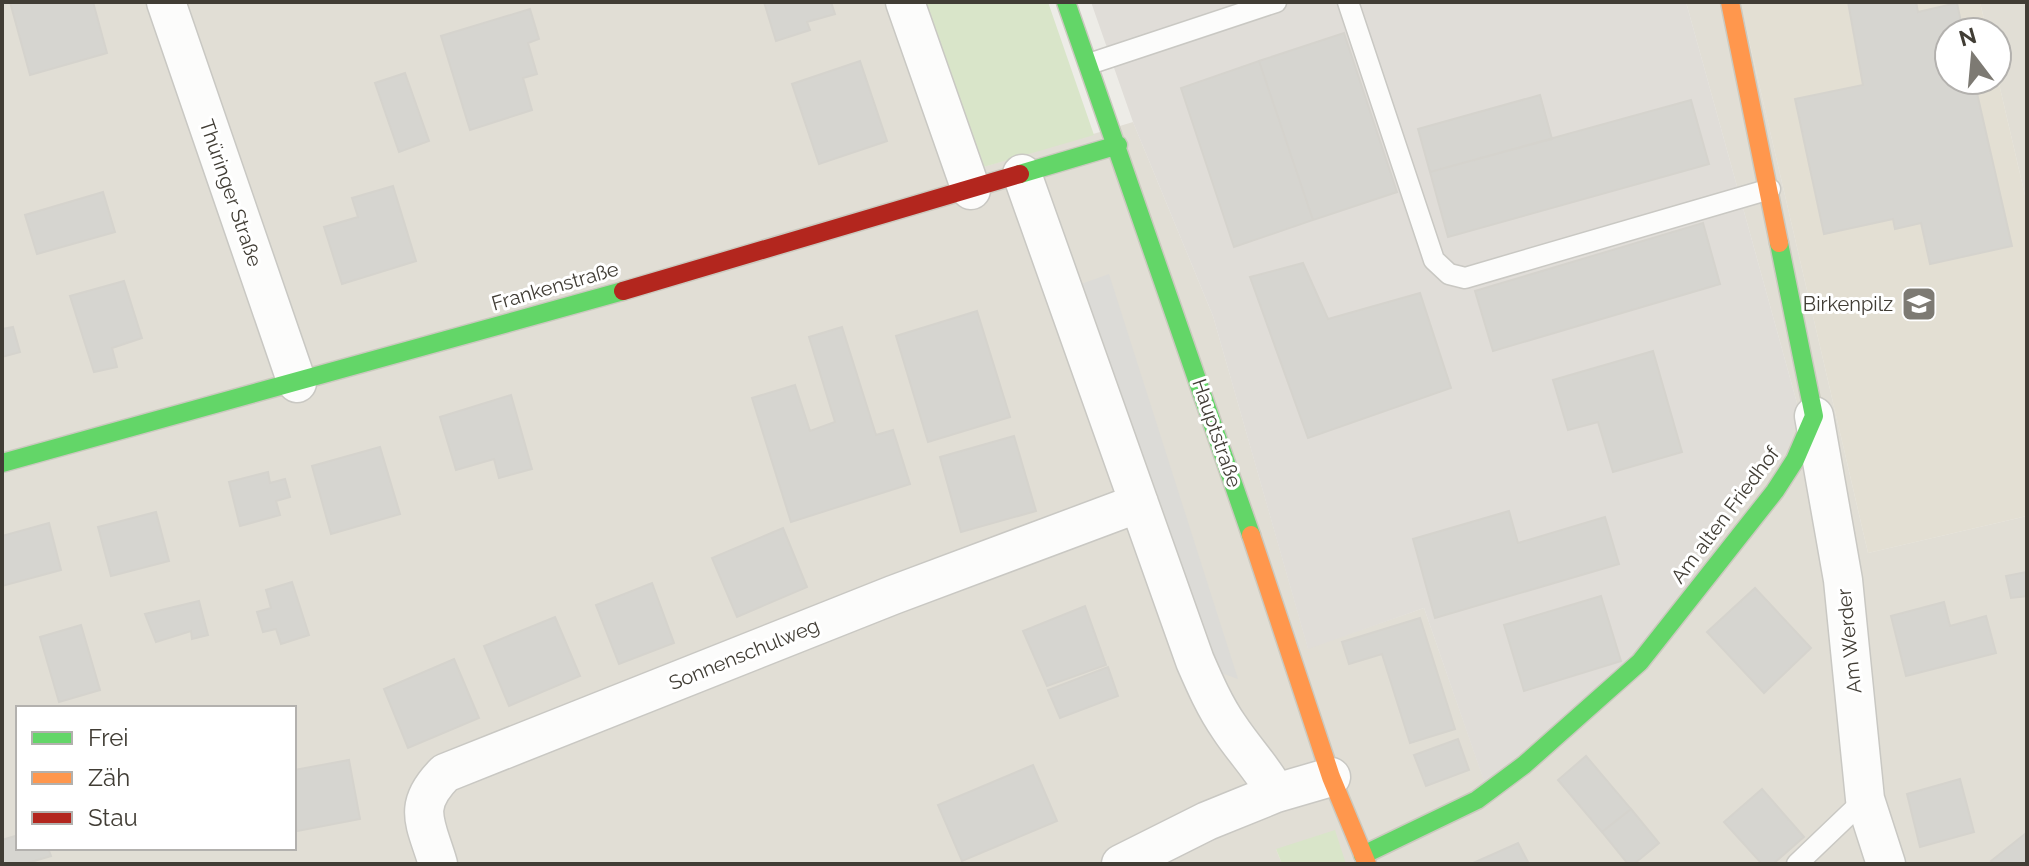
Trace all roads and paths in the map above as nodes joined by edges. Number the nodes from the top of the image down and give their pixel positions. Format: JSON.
{"nodes":[{"id":1,"x":166,"y":2,"type":"edge"},
{"id":2,"x":905,"y":2,"type":"edge"},
{"id":3,"x":1066,"y":2,"type":"edge"},
{"id":4,"x":1276,"y":2,"type":"edge"},
{"id":5,"x":1348,"y":2,"type":"edge"},
{"id":6,"x":1730,"y":2,"type":"edge"},
{"id":7,"x":1089,"y":64,"type":"junction"},
{"id":8,"x":1118,"y":145,"type":"junction"},
{"id":9,"x":1022,"y":174,"type":"junction"},
{"id":10,"x":1770,"y":189,"type":"junction"},
{"id":11,"x":971,"y":190,"type":"junction"},
{"id":12,"x":297,"y":383,"type":"junction"},
{"id":13,"x":1814,"y":416,"type":"junction"},
{"id":14,"x":2,"y":463,"type":"edge"},
{"id":15,"x":1139,"y":503,"type":"junction"},
{"id":16,"x":1331,"y":777,"type":"junction"},
{"id":17,"x":1276,"y":793,"type":"junction"},
{"id":18,"x":1865,"y":799,"type":"junction"},
{"id":19,"x":1365,"y":859,"type":"edge"},
{"id":20,"x":438,"y":864,"type":"edge"},
{"id":21,"x":1121,"y":864,"type":"edge"},
{"id":22,"x":1797,"y":864,"type":"edge"},
{"id":23,"x":1886,"y":864,"type":"edge"}],
"edges":[{"from":1,"to":12,"type":"street","name":"Thüringer Straße"},
{"from":2,"to":11,"type":"street"},
{"from":3,"to":7,"type":"street","name":"Hauptstraße"},
{"from":4,"to":7,"type":"lane"},
{"from":5,"to":10,"type":"lane"},
{"from":6,"to":10,"type":"street"},
{"from":7,"to":8,"type":"street","name":"Hauptstraße"},
{"from":8,"to":9,"type":"street","name":"Frankenstraße"},
{"from":8,"to":16,"type":"street","name":"Hauptstraße"},
{"from":9,"to":11,"type":"street","name":"Frankenstraße"},
{"from":9,"to":15,"type":"street"},
{"from":10,"to":13,"type":"street"},
{"from":11,"to":12,"type":"street","name":"Frankenstraße"},
{"from":12,"to":14,"type":"street","name":"Frankenstraße"},
{"from":13,"to":18,"type":"street","name":"Am Werder"},
{"from":13,"to":19,"type":"street","name":"Am alten Friedhof"},
{"from":15,"to":17,"type":"street"},
{"from":15,"to":20,"type":"street","name":"Sonnenschulweg"},
{"from":16,"to":17,"type":"street"},
{"from":16,"to":19,"type":"street","name":"Hauptstraße"},
{"from":17,"to":21,"type":"street"},
{"from":18,"to":22,"type":"lane"},
{"from":18,"to":23,"type":"street","name":"Am Werder"}]}
